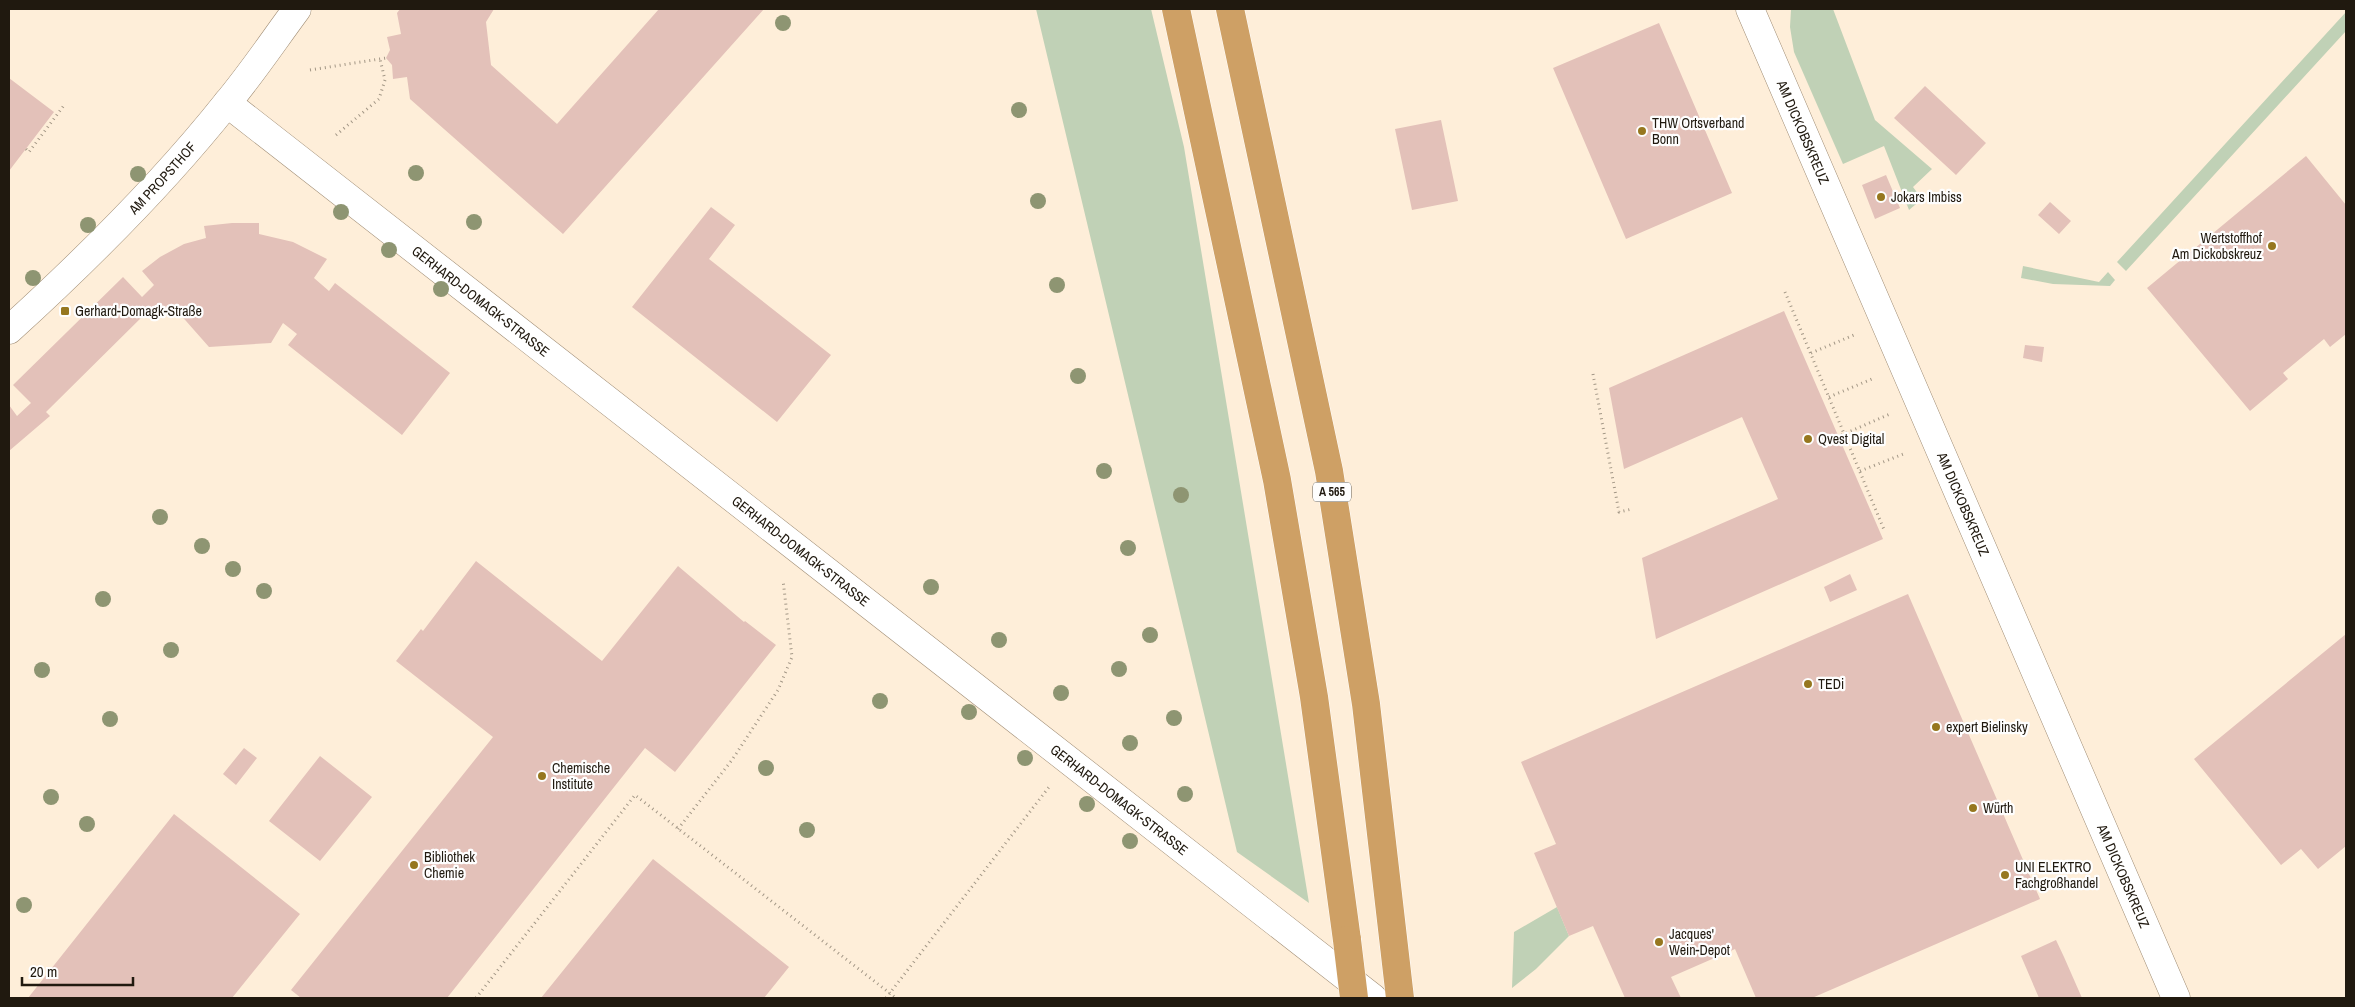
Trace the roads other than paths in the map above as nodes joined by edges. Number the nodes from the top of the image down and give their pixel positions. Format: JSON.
{"nodes":[{"id":1,"x":297,"y":9,"type":"edge"},
{"id":2,"x":1176,"y":9,"type":"edge"},
{"id":3,"x":1230,"y":9,"type":"edge"},
{"id":4,"x":1750,"y":9,"type":"edge"},
{"id":5,"x":227,"y":103,"type":"junction"},
{"id":6,"x":9,"y":330,"type":"edge"},
{"id":7,"x":1399,"y":990,"type":"edge"},
{"id":8,"x":1354,"y":998,"type":"edge"},
{"id":9,"x":1373,"y":998,"type":"edge"},
{"id":10,"x":2176,"y":998,"type":"edge"}],
"edges":[{"from":1,"to":5,"type":"street","name":"AM PROPSTHOF"},
{"from":2,"to":8,"type":"highway","bridge":true},
{"from":3,"to":7,"type":"highway","number":"A 565"},
{"from":4,"to":10,"type":"street","name":"AM DICKOBSKREUZ"},
{"from":5,"to":6,"type":"street","name":"AM PROPSTHOF"},
{"from":5,"to":9,"type":"street","name":"GERHARD-DOMAGK-STRASSE"}]}
